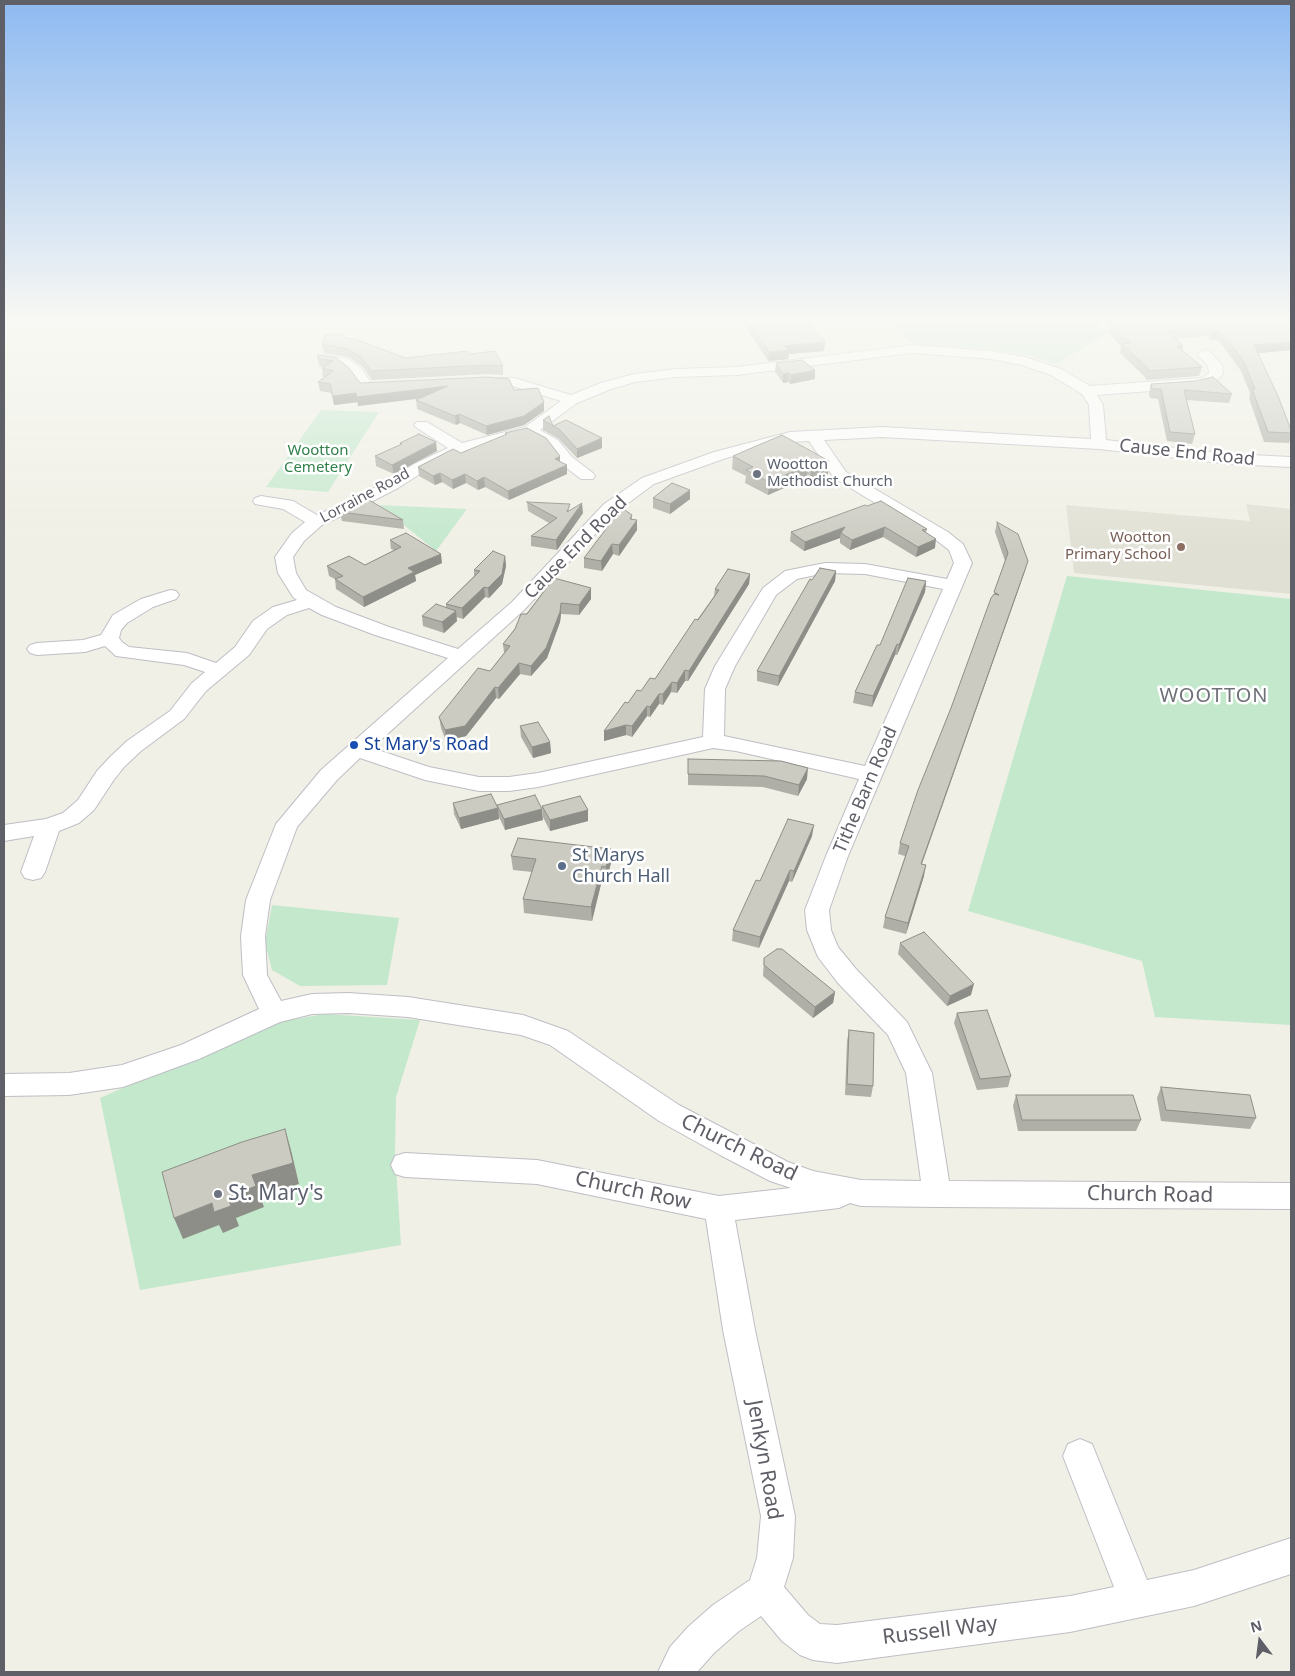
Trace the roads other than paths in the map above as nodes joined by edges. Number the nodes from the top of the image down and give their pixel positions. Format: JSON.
{"nodes":[{"id":1,"x":557,"y":395,"type":"edge"},
{"id":2,"x":584,"y":395,"type":"edge"},
{"id":3,"x":1089,"y":395,"type":"edge"},
{"id":4,"x":572,"y":400,"type":"junction"},
{"id":5,"x":422,"y":425,"type":"dead end"},
{"id":6,"x":530,"y":430,"type":"junction"},
{"id":7,"x":813,"y":435,"type":"junction"},
{"id":8,"x":1099,"y":444,"type":"junction"},
{"id":9,"x":460,"y":448,"type":"junction"},
{"id":10,"x":1291,"y":462,"type":"edge"},
{"id":11,"x":586,"y":476,"type":"dead end"},
{"id":12,"x":261,"y":501,"type":"dead end"},
{"id":13,"x":316,"y":521,"type":"junction"},
{"id":14,"x":953,"y":585,"type":"junction"},
{"id":15,"x":170,"y":595,"type":"dead end"},
{"id":16,"x":311,"y":601,"type":"junction"},
{"id":17,"x":110,"y":638,"type":"junction"},
{"id":18,"x":37,"y":649,"type":"dead end"},
{"id":19,"x":460,"y":656,"type":"junction"},
{"id":20,"x":219,"y":670,"type":"junction"},
{"id":21,"x":713,"y":741,"type":"junction"},
{"id":22,"x":357,"y":750,"type":"junction"},
{"id":23,"x":872,"y":775,"type":"junction"},
{"id":24,"x":49,"y":826,"type":"junction"},
{"id":25,"x":4,"y":833,"type":"edge"},
{"id":26,"x":33,"y":872,"type":"dead end"},
{"id":27,"x":274,"y":1013,"type":"junction"},
{"id":28,"x":4,"y":1085,"type":"edge"},
{"id":29,"x":405,"y":1165,"type":"dead end"},
{"id":30,"x":780,"y":1172,"type":"junction"},
{"id":31,"x":860,"y":1193,"type":"junction"},
{"id":32,"x":937,"y":1194,"type":"junction"},
{"id":33,"x":1291,"y":1196,"type":"edge"},
{"id":34,"x":768,"y":1203,"type":"junction"},
{"id":35,"x":719,"y":1209,"type":"junction"},
{"id":36,"x":1080,"y":1456,"type":"dead end"},
{"id":37,"x":1291,"y":1556,"type":"edge"},
{"id":38,"x":764,"y":1592,"type":"junction"},
{"id":39,"x":1136,"y":1599,"type":"junction"},
{"id":40,"x":677,"y":1672,"type":"edge"}],
"edges":[{"from":1,"to":4,"type":"street"},
{"from":2,"to":4,"type":"street","name":"Lorraine Road"},
{"from":3,"to":8,"type":"street"},
{"from":4,"to":6,"type":"street","name":"Lorraine Road"},
{"from":5,"to":9,"type":"street"},
{"from":6,"to":9,"type":"street","name":"Lorraine Road"},
{"from":6,"to":11,"type":"street"},
{"from":7,"to":8,"type":"street","name":"Cause End Road"},
{"from":7,"to":14,"type":"street","name":"Tithe Barn Road"},
{"from":7,"to":19,"type":"street","name":"Cause End Road"},
{"from":8,"to":10,"type":"street","name":"Cause End Road"},
{"from":9,"to":13,"type":"street","name":"Lorraine Road"},
{"from":12,"to":13,"type":"street"},
{"from":13,"to":16,"type":"street","name":"Lorraine Road"},
{"from":14,"to":21,"type":"street"},
{"from":14,"to":23,"type":"street","name":"Tithe Barn Road"},
{"from":15,"to":17,"type":"street"},
{"from":16,"to":19,"type":"street","name":"Lorraine Road"},
{"from":16,"to":20,"type":"street"},
{"from":17,"to":18,"type":"street"},
{"from":17,"to":20,"type":"street"},
{"from":19,"to":22,"type":"street","name":"Cause End Road"},
{"from":20,"to":24,"type":"street"},
{"from":21,"to":22,"type":"street"},
{"from":21,"to":23,"type":"street"},
{"from":22,"to":27,"type":"street","name":"Cause End Road"},
{"from":23,"to":32,"type":"street","name":"Tithe Barn Road"},
{"from":24,"to":25,"type":"street"},
{"from":24,"to":26,"type":"street"},
{"from":27,"to":28,"type":"street","name":"Church Road"},
{"from":27,"to":30,"type":"street","name":"Church Road"},
{"from":29,"to":35,"type":"street","name":"Church Row"},
{"from":30,"to":31,"type":"street","name":"Church Road"},
{"from":30,"to":34,"type":"street"},
{"from":31,"to":32,"type":"street","name":"Church Road"},
{"from":31,"to":34,"type":"street","name":"Church Row"},
{"from":32,"to":33,"type":"street","name":"Church Road"},
{"from":34,"to":35,"type":"street","name":"Church Row"},
{"from":35,"to":38,"type":"street","name":"Jenkyn Road"},
{"from":36,"to":39,"type":"street"},
{"from":37,"to":39,"type":"street","name":"Russell Way"},
{"from":38,"to":39,"type":"street","name":"Russell Way"},
{"from":38,"to":40,"type":"street"}]}
